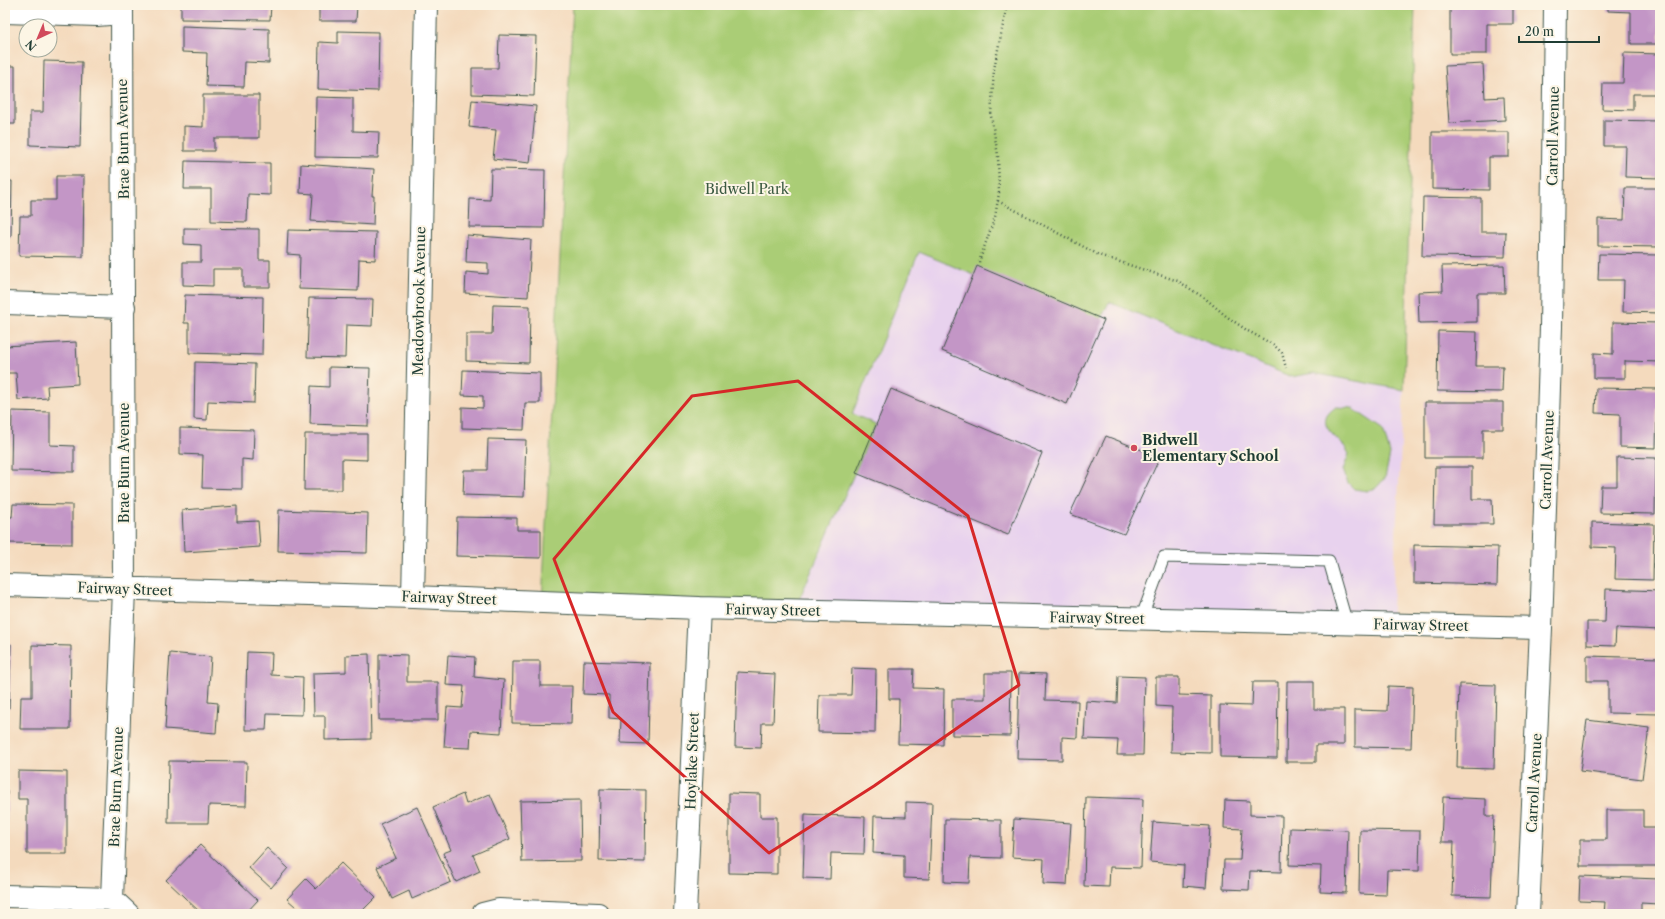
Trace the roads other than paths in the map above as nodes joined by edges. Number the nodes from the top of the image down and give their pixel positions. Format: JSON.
{"nodes":[{"id":1,"x":426,"y":5,"type":"edge"},
{"id":2,"x":1555,"y":5,"type":"edge"},
{"id":3,"x":121,"y":9,"type":"edge"},
{"id":4,"x":5,"y":12,"type":"edge"},
{"id":5,"x":5,"y":303,"type":"edge"},
{"id":6,"x":124,"y":307,"type":"junction"},
{"id":7,"x":5,"y":585,"type":"edge"},
{"id":8,"x":124,"y":589,"type":"junction"},
{"id":9,"x":413,"y":597,"type":"junction"},
{"id":10,"x":699,"y":608,"type":"junction"},
{"id":11,"x":1141,"y":619,"type":"junction"},
{"id":12,"x":1347,"y":624,"type":"junction"},
{"id":13,"x":1541,"y":628,"type":"junction"},
{"id":14,"x":5,"y":896,"type":"edge"},
{"id":15,"x":112,"y":899,"type":"junction"},
{"id":16,"x":128,"y":914,"type":"edge"},
{"id":17,"x":483,"y":914,"type":"edge"},
{"id":18,"x":598,"y":914,"type":"edge"},
{"id":19,"x":685,"y":914,"type":"edge"},
{"id":20,"x":1528,"y":914,"type":"edge"}],
"edges":[{"from":1,"to":9,"type":"street","name":"Meadowbrook Avenue"},
{"from":2,"to":13,"type":"street","name":"Carroll Avenue"},
{"from":3,"to":4,"type":"street"},
{"from":3,"to":6,"type":"street","name":"Brae Burn Avenue"},
{"from":5,"to":6,"type":"street"},
{"from":6,"to":8,"type":"street","name":"Brae Burn Avenue"},
{"from":7,"to":8,"type":"street","name":"Fairway Street"},
{"from":8,"to":9,"type":"street","name":"Fairway Street"},
{"from":8,"to":15,"type":"street","name":"Brae Burn Avenue"},
{"from":9,"to":10,"type":"street","name":"Fairway Street"},
{"from":10,"to":11,"type":"street","name":"Fairway Street"},
{"from":10,"to":19,"type":"street","name":"Hoylake Street"},
{"from":11,"to":12,"type":"street","name":"Fairway Street"},
{"from":11,"to":12,"type":"lane"},
{"from":12,"to":13,"type":"street","name":"Fairway Street"},
{"from":13,"to":20,"type":"street","name":"Carroll Avenue"},
{"from":14,"to":15,"type":"street"},
{"from":15,"to":16,"type":"street"},
{"from":17,"to":18,"type":"street"}]}
